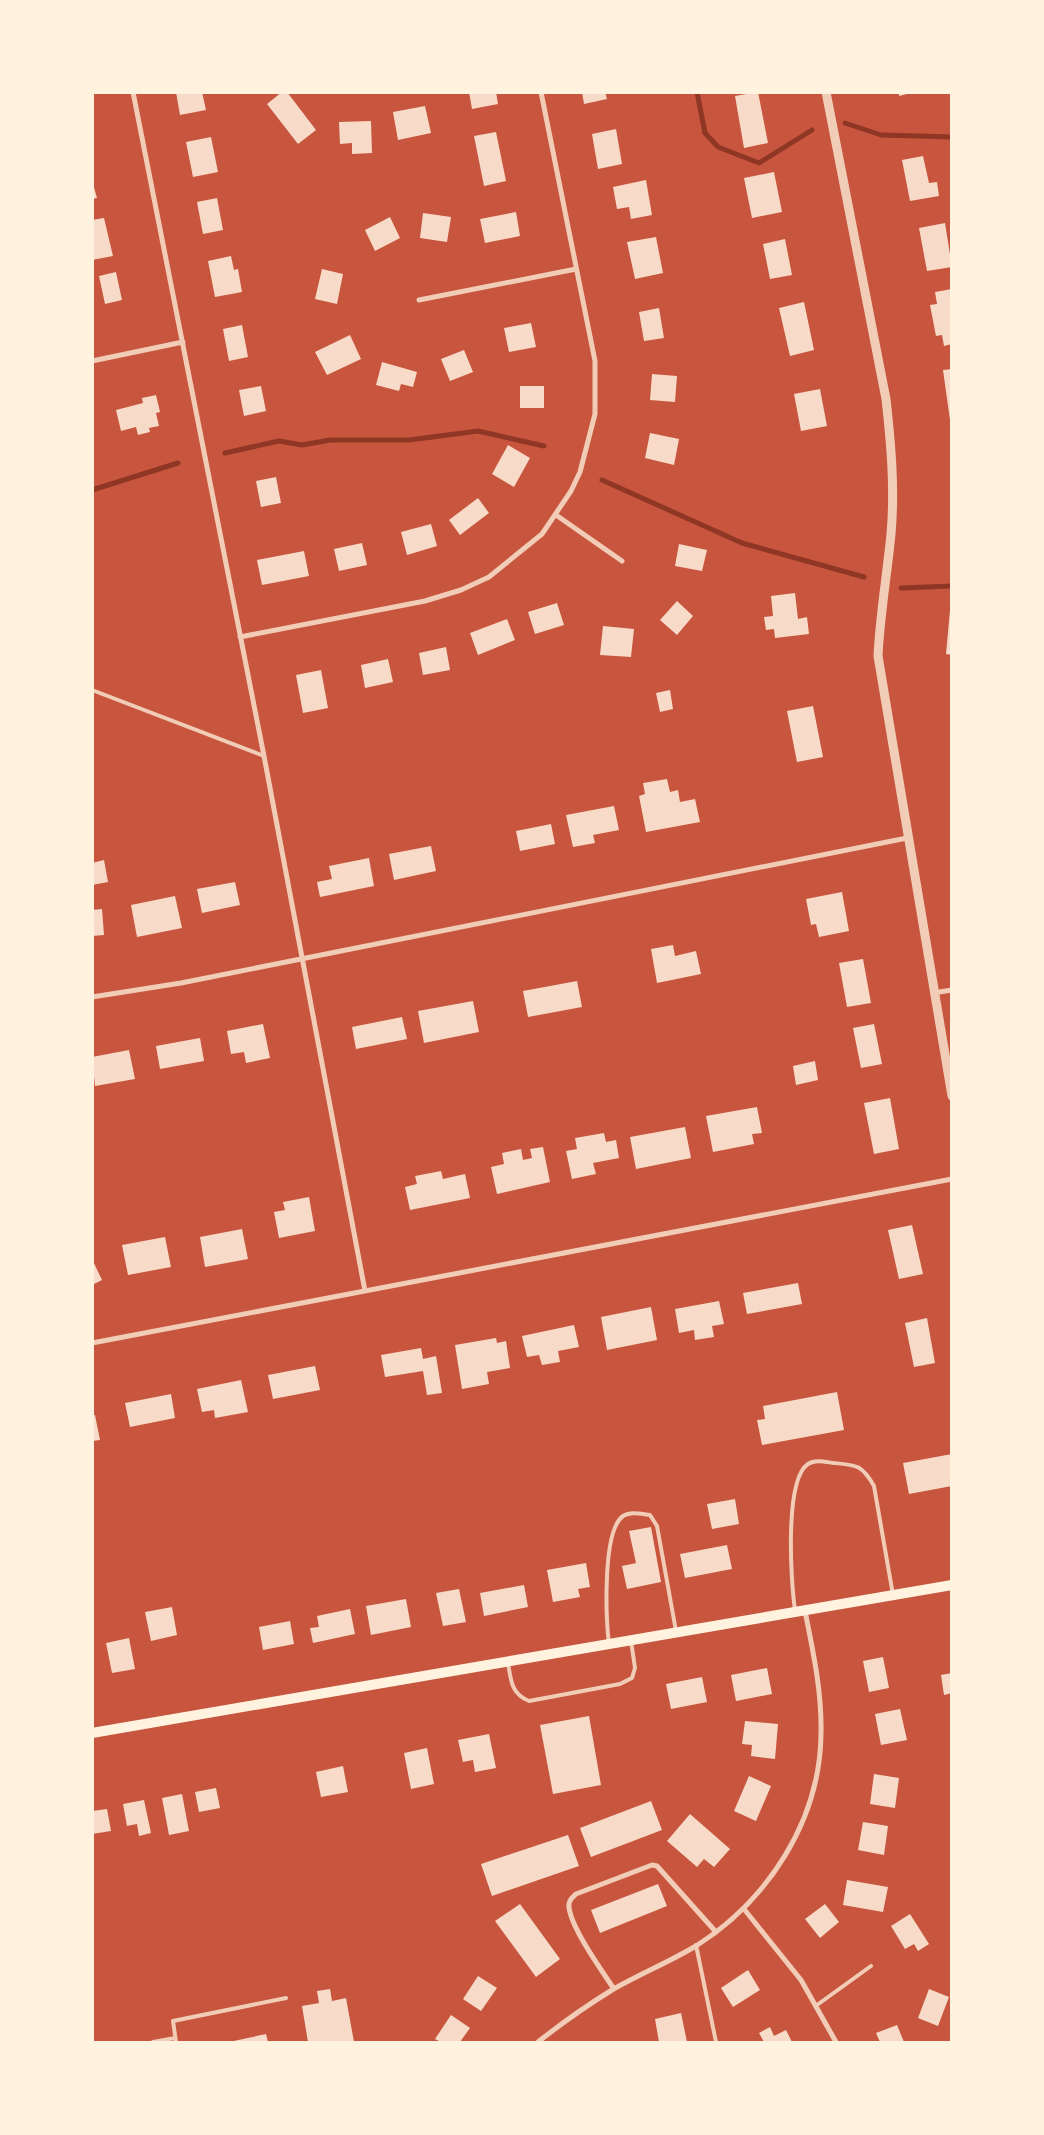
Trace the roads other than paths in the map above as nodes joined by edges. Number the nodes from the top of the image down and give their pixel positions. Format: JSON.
{"nodes":[{"id":1,"x":133,"y":92,"type":"edge"},
{"id":2,"x":541,"y":92,"type":"edge"},
{"id":3,"x":826,"y":92,"type":"edge"},
{"id":4,"x":576,"y":270,"type":"junction"},
{"id":5,"x":419,"y":300,"type":"dead end"},
{"id":6,"x":183,"y":342,"type":"junction"},
{"id":7,"x":92,"y":361,"type":"edge"},
{"id":8,"x":556,"y":515,"type":"junction"},
{"id":9,"x":622,"y":561,"type":"dead end"},
{"id":10,"x":240,"y":637,"type":"junction"},
{"id":11,"x":92,"y":690,"type":"edge"},
{"id":12,"x":264,"y":756,"type":"junction"},
{"id":13,"x":907,"y":838,"type":"junction"},
{"id":14,"x":300,"y":959,"type":"junction"},
{"id":15,"x":952,"y":990,"type":"edge"},
{"id":16,"x":934,"y":993,"type":"junction"},
{"id":17,"x":92,"y":997,"type":"edge"},
{"id":18,"x":952,"y":1096,"type":"edge"},
{"id":19,"x":952,"y":1179,"type":"edge"},
{"id":20,"x":365,"y":1291,"type":"junction"},
{"id":21,"x":92,"y":1344,"type":"edge"},
{"id":22,"x":952,"y":1585,"type":"edge"},
{"id":23,"x":893,"y":1596,"type":"junction"},
{"id":24,"x":800,"y":1611,"type":"junction"},
{"id":25,"x":677,"y":1633,"type":"junction"},
{"id":26,"x":631,"y":1641,"type":"junction"},
{"id":27,"x":609,"y":1645,"type":"junction"},
{"id":28,"x":508,"y":1662,"type":"junction"},
{"id":29,"x":92,"y":1733,"type":"edge"},
{"id":30,"x":744,"y":1909,"type":"junction"},
{"id":31,"x":716,"y":1932,"type":"junction"},
{"id":32,"x":696,"y":1946,"type":"junction"},
{"id":33,"x":871,"y":1966,"type":"dead end"},
{"id":34,"x":614,"y":1990,"type":"junction"},
{"id":35,"x":286,"y":1998,"type":"dead end"},
{"id":36,"x":817,"y":2005,"type":"junction"},
{"id":37,"x":176,"y":2040,"type":"edge"},
{"id":38,"x":153,"y":2042,"type":"edge"},
{"id":39,"x":538,"y":2042,"type":"edge"},
{"id":40,"x":716,"y":2042,"type":"edge"},
{"id":41,"x":836,"y":2042,"type":"edge"}],
"edges":[{"from":1,"to":6,"type":"street"},
{"from":2,"to":4,"type":"street"},
{"from":3,"to":13,"type":"street"},
{"from":4,"to":5,"type":"street"},
{"from":4,"to":8,"type":"street"},
{"from":6,"to":7,"type":"street"},
{"from":6,"to":10,"type":"street"},
{"from":8,"to":9,"type":"street"},
{"from":8,"to":10,"type":"street"},
{"from":10,"to":12,"type":"street"},
{"from":11,"to":12,"type":"lane"},
{"from":12,"to":14,"type":"street"},
{"from":13,"to":14,"type":"street"},
{"from":13,"to":16,"type":"street"},
{"from":14,"to":17,"type":"street"},
{"from":14,"to":20,"type":"street"},
{"from":15,"to":16,"type":"street"},
{"from":16,"to":18,"type":"street"},
{"from":19,"to":20,"type":"street"},
{"from":20,"to":21,"type":"street"},
{"from":22,"to":23,"type":"main road"},
{"from":23,"to":24,"type":"main road"},
{"from":23,"to":24,"type":"lane"},
{"from":24,"to":25,"type":"main road"},
{"from":24,"to":30,"type":"street"},
{"from":25,"to":26,"type":"main road"},
{"from":25,"to":27,"type":"lane"},
{"from":26,"to":27,"type":"main road"},
{"from":26,"to":28,"type":"lane"},
{"from":27,"to":28,"type":"main road"},
{"from":28,"to":29,"type":"main road"},
{"from":30,"to":31,"type":"street"},
{"from":30,"to":36,"type":"street"},
{"from":31,"to":32,"type":"street"},
{"from":31,"to":34,"type":"street"},
{"from":32,"to":34,"type":"street"},
{"from":32,"to":40,"type":"lane"},
{"from":33,"to":36,"type":"lane"},
{"from":34,"to":39,"type":"street"},
{"from":35,"to":37,"type":"lane"},
{"from":36,"to":41,"type":"street"},
{"from":37,"to":38,"type":"lane"}]}
